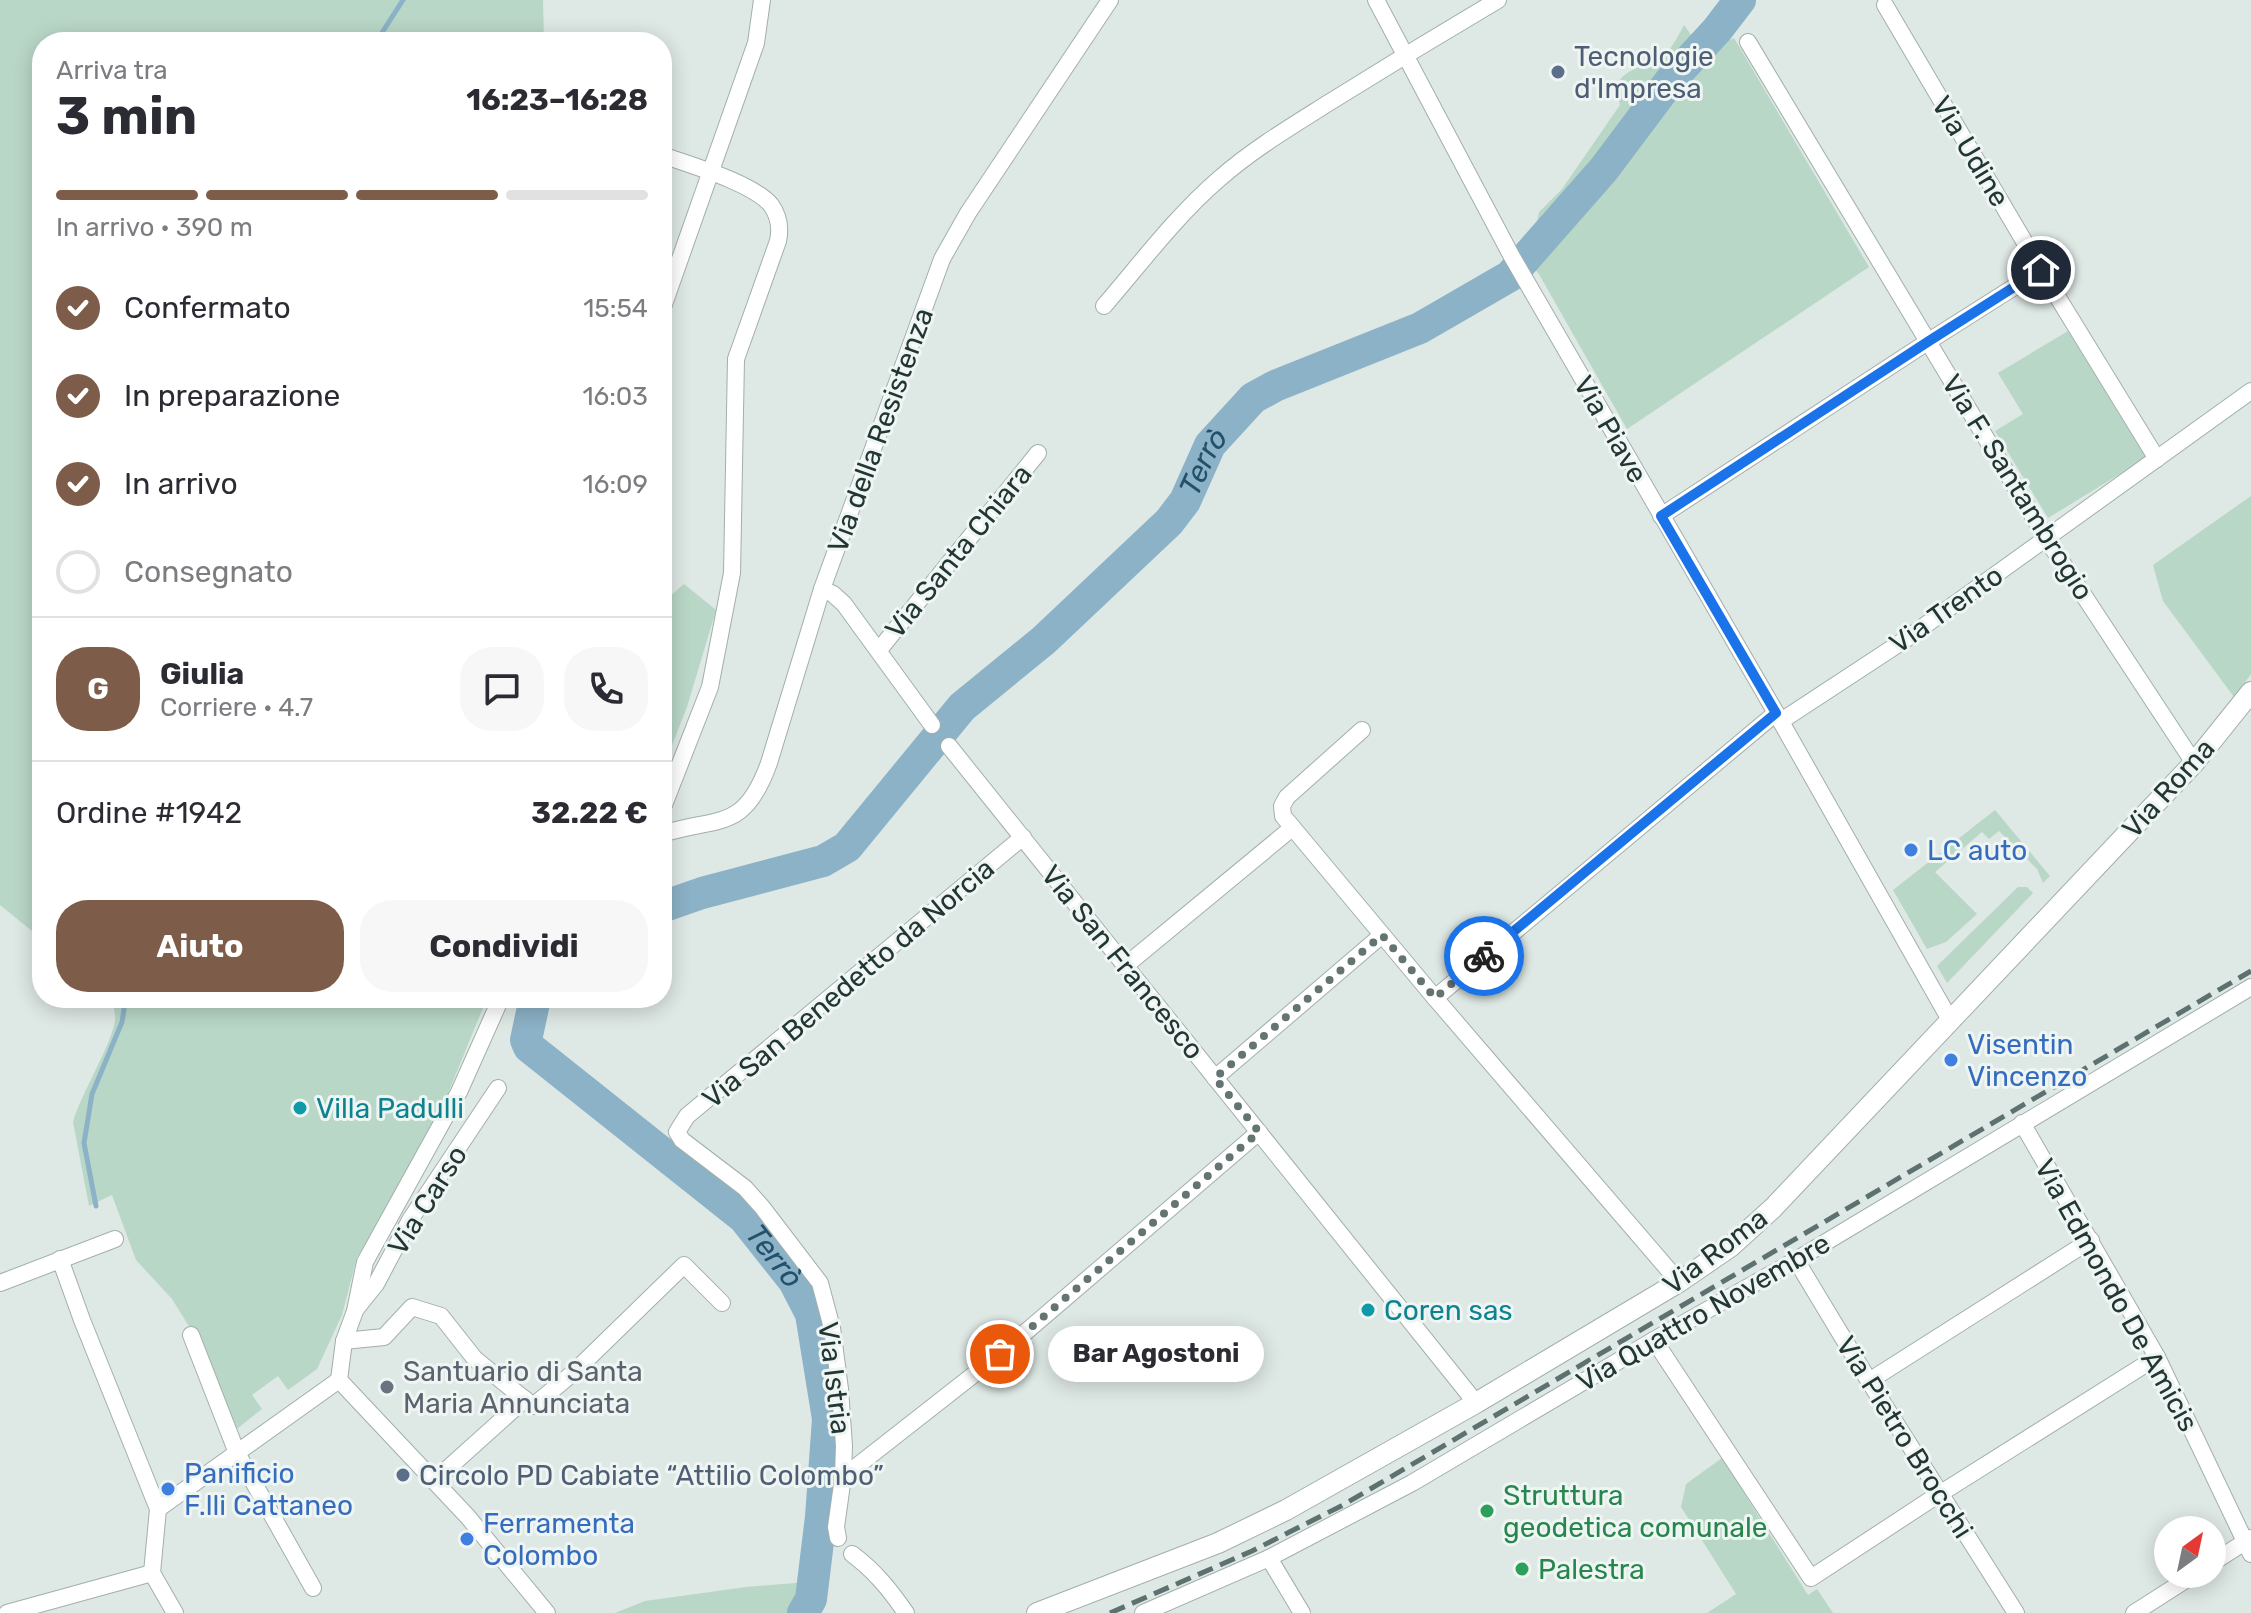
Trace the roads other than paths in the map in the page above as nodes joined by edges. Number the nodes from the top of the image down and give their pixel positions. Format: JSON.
{"nodes":[{"id":1,"x":762,"y":0,"type":"edge"},
{"id":2,"x":1110,"y":0,"type":"edge"},
{"id":3,"x":1376,"y":0,"type":"edge"},
{"id":4,"x":1498,"y":0,"type":"edge"},
{"id":5,"x":1885,"y":5,"type":"dead end"},
{"id":6,"x":1748,"y":42,"type":"dead end"},
{"id":7,"x":1406,"y":54,"type":"junction"},
{"id":8,"x":672,"y":159,"type":"edge"},
{"id":9,"x":709,"y":172,"type":"junction"},
{"id":10,"x":2041,"y":270,"type":"junction"},
{"id":11,"x":672,"y":281,"type":"edge"},
{"id":12,"x":1104,"y":306,"type":"dead end"},
{"id":13,"x":1929,"y":341,"type":"junction"},
{"id":14,"x":2251,"y":391,"type":"edge"},
{"id":15,"x":1038,"y":453,"type":"dead end"},
{"id":16,"x":2157,"y":459,"type":"junction"},
{"id":17,"x":1661,"y":516,"type":"junction"},
{"id":18,"x":2046,"y":538,"type":"junction"},
{"id":19,"x":822,"y":589,"type":"junction"},
{"id":20,"x":879,"y":650,"type":"junction"},
{"id":21,"x":2250,"y":693,"type":"edge"},
{"id":22,"x":1779,"y":717,"type":"junction"},
{"id":23,"x":932,"y":725,"type":"dead end"},
{"id":24,"x":1362,"y":730,"type":"dead end"},
{"id":25,"x":949,"y":746,"type":"dead end"},
{"id":26,"x":2194,"y":763,"type":"junction"},
{"id":27,"x":672,"y":784,"type":"edge"},
{"id":28,"x":1292,"y":828,"type":"junction"},
{"id":29,"x":672,"y":832,"type":"edge"},
{"id":30,"x":1023,"y":837,"type":"junction"},
{"id":31,"x":1382,"y":935,"type":"junction"},
{"id":32,"x":1125,"y":966,"type":"junction"},
{"id":33,"x":2251,"y":987,"type":"edge"},
{"id":34,"x":1435,"y":998,"type":"junction"},
{"id":35,"x":497,"y":1008,"type":"edge"},
{"id":36,"x":1950,"y":1020,"type":"junction"},
{"id":37,"x":1215,"y":1078,"type":"junction"},
{"id":38,"x":498,"y":1088,"type":"dead end"},
{"id":39,"x":2022,"y":1123,"type":"junction"},
{"id":40,"x":677,"y":1132,"type":"joint"},
{"id":41,"x":1259,"y":1132,"type":"junction"},
{"id":42,"x":115,"y":1239,"type":"dead end"},
{"id":43,"x":2091,"y":1240,"type":"junction"},
{"id":44,"x":60,"y":1259,"type":"junction"},
{"id":45,"x":1796,"y":1260,"type":"junction"},
{"id":46,"x":1679,"y":1282,"type":"junction"},
{"id":47,"x":0,"y":1283,"type":"edge"},
{"id":48,"x":722,"y":1303,"type":"dead end"},
{"id":49,"x":355,"y":1311,"type":"junction"},
{"id":50,"x":191,"y":1335,"type":"dead end"},
{"id":51,"x":1654,"y":1340,"type":"junction"},
{"id":52,"x":344,"y":1341,"type":"junction"},
{"id":53,"x":2157,"y":1357,"type":"junction"},
{"id":54,"x":339,"y":1380,"type":"junction"},
{"id":55,"x":1869,"y":1381,"type":"junction"},
{"id":56,"x":525,"y":1399,"type":"junction"},
{"id":57,"x":1476,"y":1403,"type":"junction"},
{"id":58,"x":237,"y":1453,"type":"junction"},
{"id":59,"x":843,"y":1477,"type":"junction"},
{"id":60,"x":435,"y":1480,"type":"junction"},
{"id":61,"x":1939,"y":1494,"type":"junction"},
{"id":62,"x":158,"y":1509,"type":"junction"},
{"id":63,"x":838,"y":1538,"type":"dead end"},
{"id":64,"x":2249,"y":1545,"type":"edge"},
{"id":65,"x":852,"y":1554,"type":"dead end"},
{"id":66,"x":2226,"y":1556,"type":"edge"},
{"id":67,"x":1269,"y":1558,"type":"junction"},
{"id":68,"x":152,"y":1573,"type":"junction"},
{"id":69,"x":313,"y":1588,"type":"dead end"},
{"id":70,"x":2173,"y":1588,"type":"edge"},
{"id":71,"x":11,"y":1612,"type":"edge"},
{"id":72,"x":1147,"y":1612,"type":"edge"},
{"id":73,"x":175,"y":1613,"type":"edge"},
{"id":74,"x":547,"y":1613,"type":"edge"},
{"id":75,"x":906,"y":1613,"type":"edge"},
{"id":76,"x":1037,"y":1613,"type":"edge"},
{"id":77,"x":1302,"y":1613,"type":"edge"},
{"id":78,"x":2016,"y":1613,"type":"edge"},
{"id":79,"x":2134,"y":1613,"type":"edge"}],
"edges":[{"from":1,"to":9,"type":"street"},
{"from":2,"to":19,"type":"street","name":"Via della Resistenza"},
{"from":3,"to":7,"type":"street","name":"Via Piave"},
{"from":4,"to":7,"type":"street"},
{"from":5,"to":10,"type":"street","name":"Via Udine"},
{"from":6,"to":13,"type":"street","name":"Via F. Santambrogio"},
{"from":7,"to":12,"type":"street"},
{"from":7,"to":17,"type":"street","name":"Via Piave"},
{"from":8,"to":9,"type":"street"},
{"from":9,"to":11,"type":"street"},
{"from":9,"to":27,"type":"street"},
{"from":10,"to":13,"type":"street"},
{"from":10,"to":16,"type":"street","name":"Via Udine"},
{"from":13,"to":17,"type":"street"},
{"from":13,"to":18,"type":"street","name":"Via F. Santambrogio"},
{"from":14,"to":16,"type":"street","name":"Via Trento"},
{"from":15,"to":20,"type":"street","name":"Via Santa Chiara"},
{"from":16,"to":18,"type":"street","name":"Via Trento"},
{"from":17,"to":22,"type":"street","name":"Via Piave"},
{"from":18,"to":22,"type":"street","name":"Via Trento"},
{"from":18,"to":26,"type":"street","name":"Via F. Santambrogio"},
{"from":19,"to":20,"type":"street"},
{"from":19,"to":29,"type":"street","name":"Via della Resistenza"},
{"from":20,"to":23,"type":"street"},
{"from":21,"to":26,"type":"street","name":"Via Roma"},
{"from":22,"to":34,"type":"street","name":"Via Trento"},
{"from":22,"to":36,"type":"street","name":"Via Piave"},
{"from":24,"to":28,"type":"street"},
{"from":25,"to":30,"type":"street","name":"Via San Francesco"},
{"from":26,"to":36,"type":"street","name":"Via Roma"},
{"from":28,"to":31,"type":"street"},
{"from":28,"to":32,"type":"street"},
{"from":30,"to":32,"type":"street","name":"Via San Francesco"},
{"from":30,"to":40,"type":"street","name":"Via San Benedetto da Norcia"},
{"from":31,"to":34,"type":"street"},
{"from":31,"to":37,"type":"street"},
{"from":32,"to":37,"type":"street","name":"Via San Francesco"},
{"from":33,"to":39,"type":"street","name":"Via Quattro Novembre"},
{"from":34,"to":46,"type":"street"},
{"from":35,"to":49,"type":"street"},
{"from":36,"to":46,"type":"street","name":"Via Roma"},
{"from":37,"to":41,"type":"street","name":"Via San Francesco"},
{"from":38,"to":49,"type":"street","name":"Via Carso"},
{"from":39,"to":43,"type":"street","name":"Via Edmondo De Amicis"},
{"from":39,"to":45,"type":"street","name":"Via Quattro Novembre"},
{"from":40,"to":59,"type":"street","name":"Via Istria"},
{"from":41,"to":57,"type":"street","name":"Via San Francesco"},
{"from":41,"to":59,"type":"street"},
{"from":42,"to":44,"type":"street"},
{"from":43,"to":53,"type":"street","name":"Via Edmondo De Amicis"},
{"from":43,"to":55,"type":"street"},
{"from":44,"to":47,"type":"street"},
{"from":44,"to":62,"type":"street"},
{"from":45,"to":51,"type":"street","name":"Via Quattro Novembre"},
{"from":45,"to":55,"type":"street","name":"Via Pietro Brocchi"},
{"from":46,"to":57,"type":"street","name":"Via Roma"},
{"from":48,"to":56,"type":"street"},
{"from":49,"to":52,"type":"street"},
{"from":50,"to":58,"type":"street"},
{"from":51,"to":61,"type":"street"},
{"from":51,"to":67,"type":"street","name":"Via Quattro Novembre"},
{"from":52,"to":54,"type":"street"},
{"from":52,"to":56,"type":"street"},
{"from":53,"to":61,"type":"street"},
{"from":53,"to":64,"type":"street","name":"Via Edmondo De Amicis"},
{"from":54,"to":58,"type":"street"},
{"from":54,"to":60,"type":"street"},
{"from":55,"to":61,"type":"street","name":"Via Pietro Brocchi"},
{"from":56,"to":60,"type":"street"},
{"from":57,"to":76,"type":"street","name":"Via Roma"},
{"from":58,"to":62,"type":"street"},
{"from":58,"to":69,"type":"street"},
{"from":59,"to":63,"type":"street","name":"Via Istria"},
{"from":60,"to":74,"type":"street"},
{"from":61,"to":78,"type":"street","name":"Via Pietro Brocchi"},
{"from":62,"to":68,"type":"street"},
{"from":64,"to":66,"type":"street"},
{"from":65,"to":75,"type":"street"},
{"from":67,"to":72,"type":"street","name":"Via Quattro Novembre"},
{"from":67,"to":77,"type":"street"},
{"from":68,"to":71,"type":"street"},
{"from":68,"to":73,"type":"street"},
{"from":70,"to":79,"type":"street"}]}
